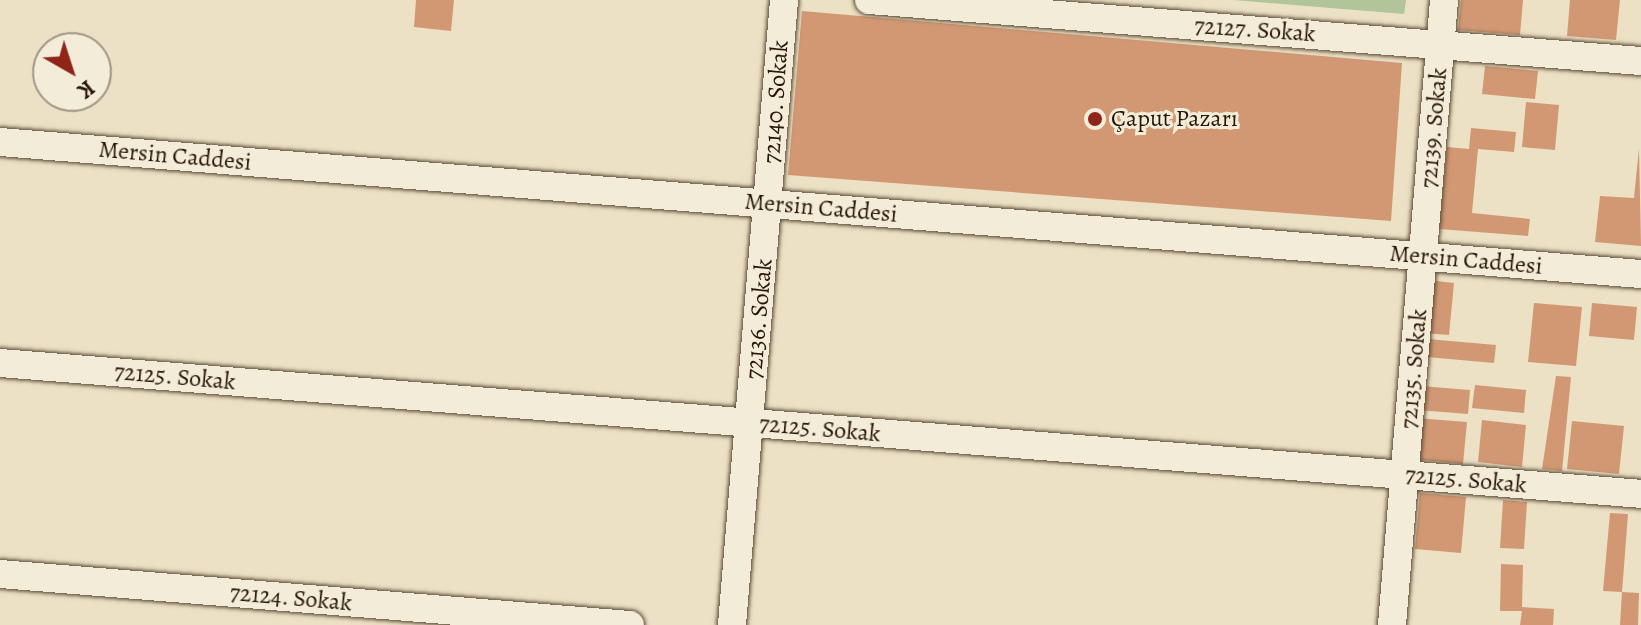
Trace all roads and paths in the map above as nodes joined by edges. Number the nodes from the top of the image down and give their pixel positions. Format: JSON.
{"nodes":[{"id":1,"x":784,"y":0,"type":"edge"},
{"id":2,"x":869,"y":0,"type":"edge"},
{"id":3,"x":1444,"y":0,"type":"edge"},
{"id":4,"x":1440,"y":45,"type":"junction"},
{"id":5,"x":1641,"y":61,"type":"edge"},
{"id":6,"x":0,"y":142,"type":"edge"},
{"id":7,"x":769,"y":204,"type":"junction"},
{"id":8,"x":1423,"y":257,"type":"junction"},
{"id":9,"x":1641,"y":274,"type":"edge"},
{"id":10,"x":0,"y":363,"type":"edge"},
{"id":11,"x":749,"y":423,"type":"junction"},
{"id":12,"x":1405,"y":475,"type":"junction"},
{"id":13,"x":1641,"y":494,"type":"edge"},
{"id":14,"x":0,"y":574,"type":"edge"},
{"id":15,"x":630,"y":625,"type":"edge"},
{"id":16,"x":732,"y":625,"type":"edge"},
{"id":17,"x":1392,"y":625,"type":"edge"}],
"edges":[{"from":1,"to":7,"type":"street","name":"72140. Sokak"},
{"from":2,"to":4,"type":"street","name":"72127. Sokak"},
{"from":3,"to":4,"type":"street","name":"72139. Sokak"},
{"from":4,"to":5,"type":"street","name":"72127. Sokak"},
{"from":4,"to":8,"type":"street","name":"72139. Sokak"},
{"from":6,"to":7,"type":"street","name":"Mersin Caddesi"},
{"from":7,"to":8,"type":"street","name":"Mersin Caddesi"},
{"from":7,"to":11,"type":"street","name":"72136. Sokak"},
{"from":8,"to":9,"type":"street","name":"Mersin Caddesi"},
{"from":8,"to":12,"type":"street","name":"72135. Sokak"},
{"from":10,"to":11,"type":"street","name":"72125. Sokak"},
{"from":11,"to":12,"type":"street","name":"72125. Sokak"},
{"from":11,"to":16,"type":"street","name":"72136. Sokak"},
{"from":12,"to":13,"type":"street","name":"72125. Sokak"},
{"from":12,"to":17,"type":"street","name":"72135. Sokak"},
{"from":14,"to":15,"type":"street","name":"72124. Sokak"}]}
